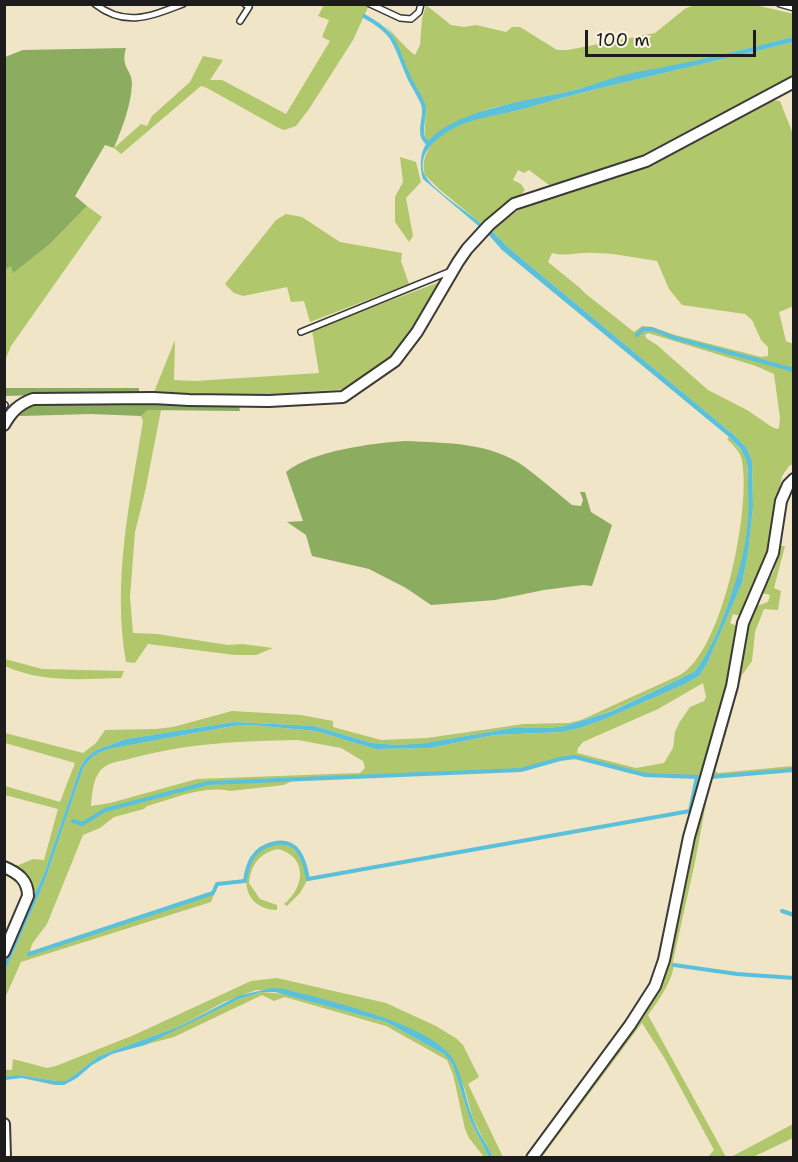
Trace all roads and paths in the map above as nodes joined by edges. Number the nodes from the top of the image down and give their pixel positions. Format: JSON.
{"nodes":[{"id":1,"x":95,"y":4,"type":"edge"},
{"id":2,"x":183,"y":4,"type":"edge"},
{"id":3,"x":245,"y":4,"type":"edge"},
{"id":4,"x":370,"y":4,"type":"edge"},
{"id":5,"x":421,"y":4,"type":"edge"},
{"id":6,"x":780,"y":4,"type":"edge"},
{"id":7,"x":794,"y":8,"type":"edge"},
{"id":8,"x":240,"y":21,"type":"dead end"},
{"id":9,"x":794,"y":82,"type":"edge"},
{"id":10,"x":453,"y":271,"type":"junction"},
{"id":11,"x":301,"y":332,"type":"dead end"},
{"id":12,"x":7,"y":407,"type":"edge"},
{"id":13,"x":4,"y":425,"type":"edge"},
{"id":14,"x":794,"y":479,"type":"edge"},
{"id":15,"x":4,"y":867,"type":"edge"},
{"id":16,"x":4,"y":952,"type":"edge"},
{"id":17,"x":4,"y":1124,"type":"edge"},
{"id":18,"x":5,"y":1158,"type":"edge"},
{"id":19,"x":532,"y":1158,"type":"edge"}],
"edges":[{"from":1,"to":2,"type":"lane"},
{"from":3,"to":8,"type":"lane"},
{"from":4,"to":5,"type":"lane"},
{"from":6,"to":7,"type":"lane"},
{"from":9,"to":10,"type":"street"},
{"from":10,"to":11,"type":"lane"},
{"from":10,"to":12,"type":"street"},
{"from":12,"to":13,"type":"street"},
{"from":14,"to":19,"type":"street"},
{"from":15,"to":16,"type":"street"},
{"from":17,"to":18,"type":"street"}]}
